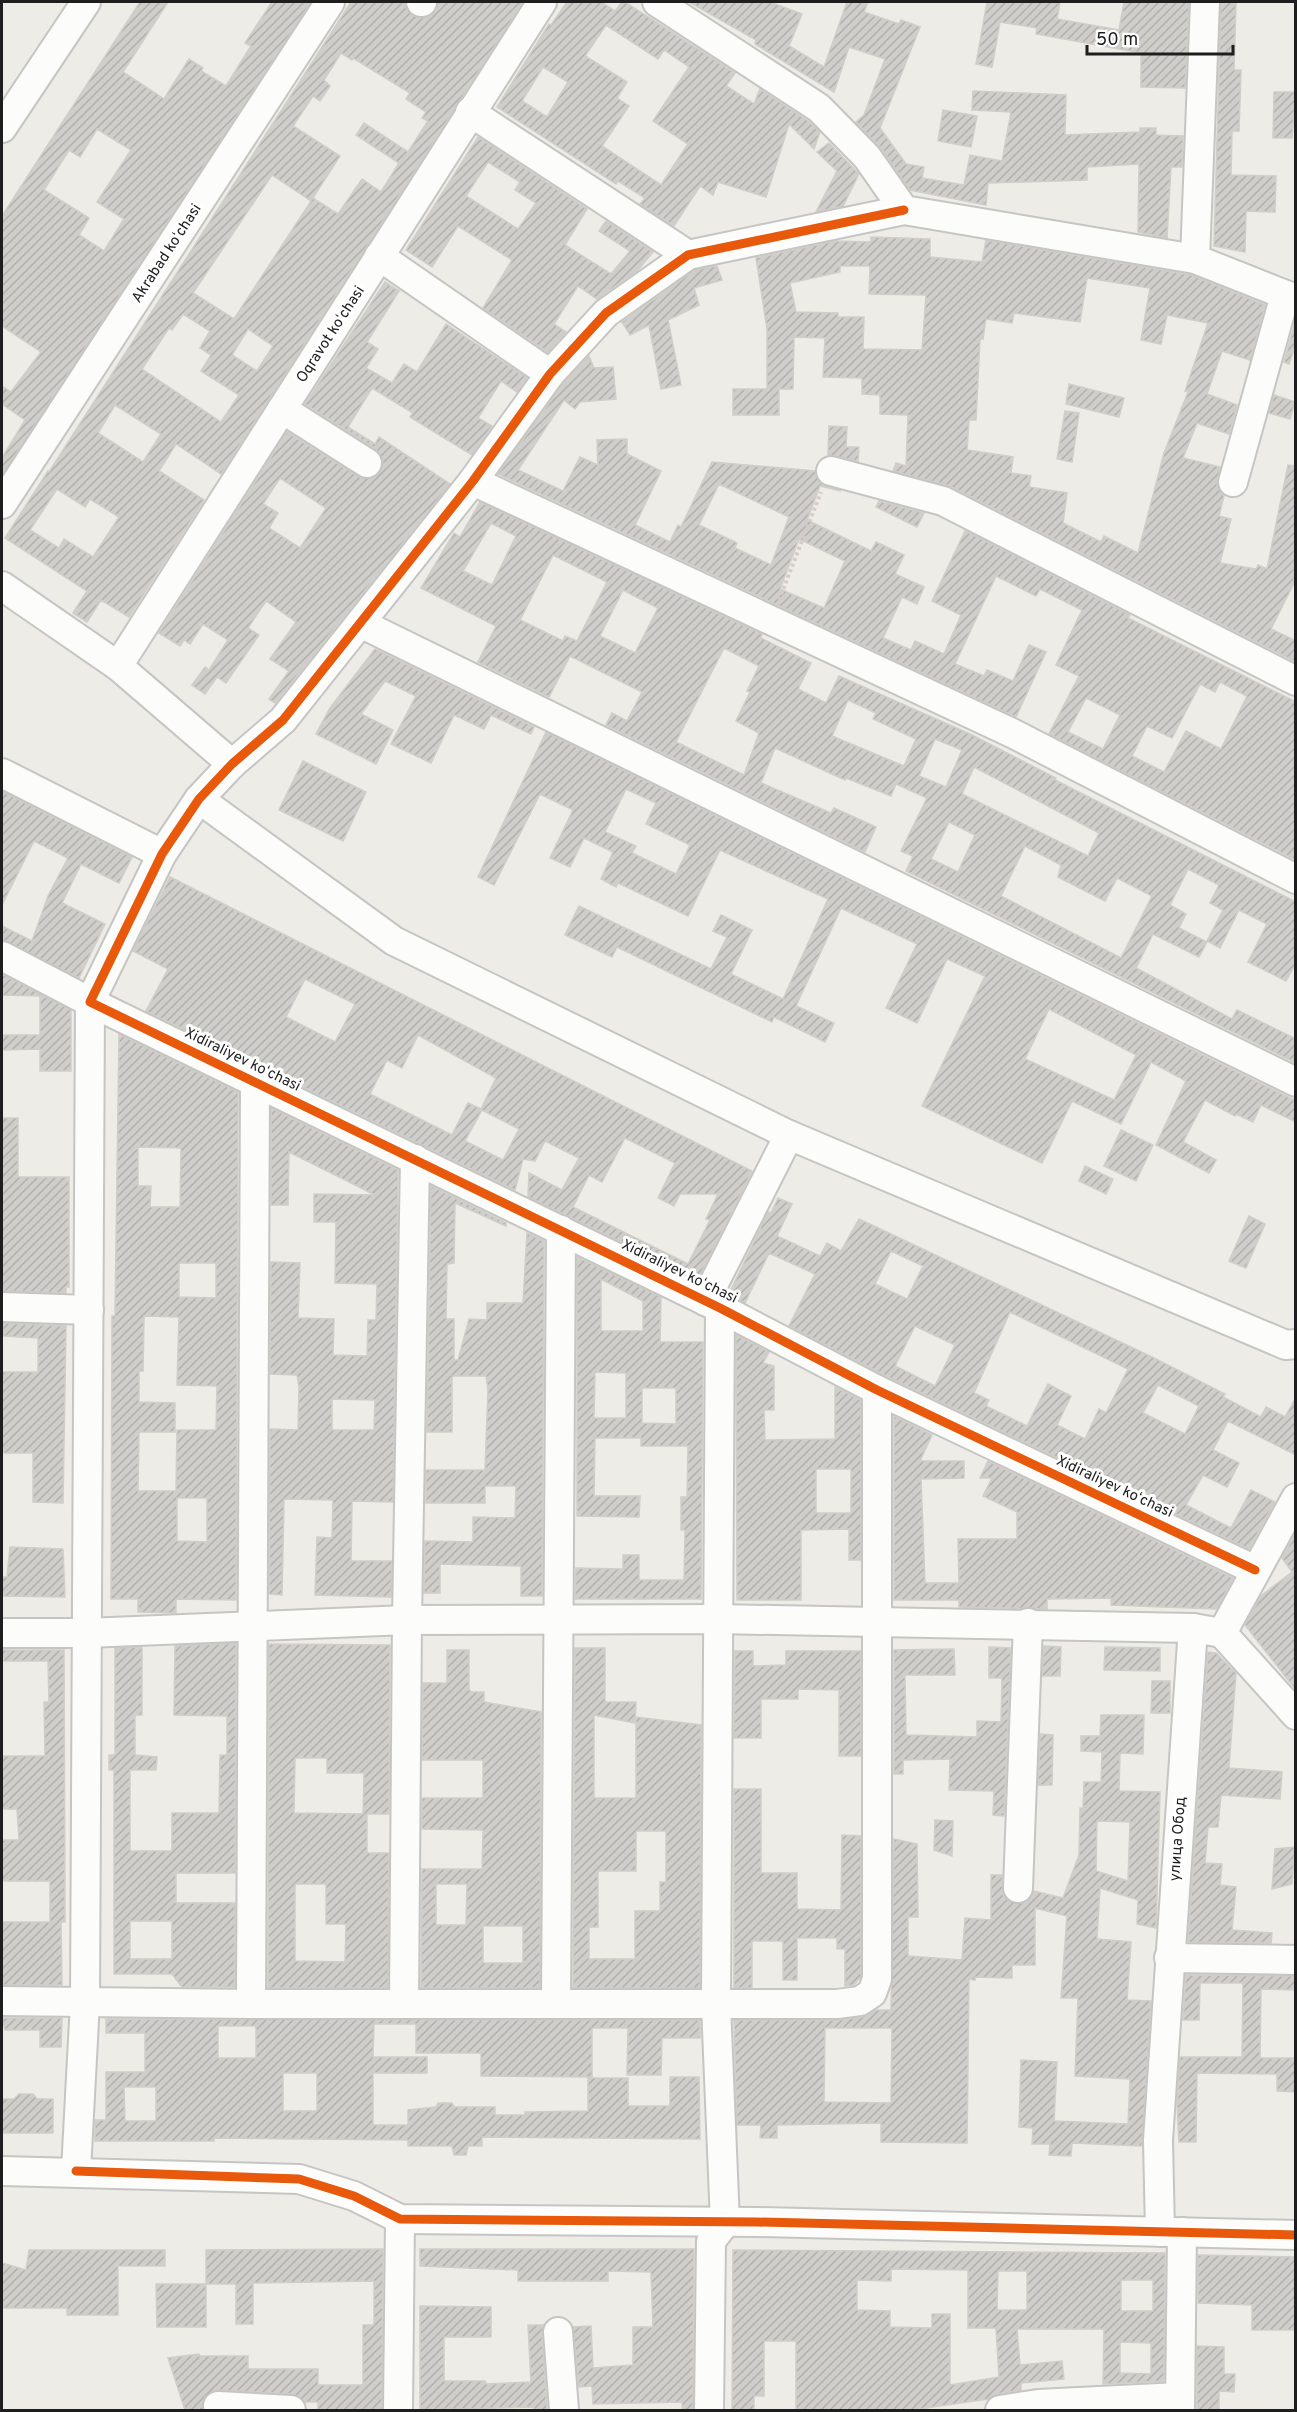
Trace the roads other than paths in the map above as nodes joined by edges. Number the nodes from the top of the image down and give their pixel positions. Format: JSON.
{"nodes":[{"id":1,"x":86,"y":2,"type":"edge"},
{"id":2,"x":330,"y":2,"type":"edge"},
{"id":3,"x":542,"y":2,"type":"edge"},
{"id":4,"x":657,"y":2,"type":"edge"},
{"id":5,"x":1205,"y":2,"type":"edge"},
{"id":6,"x":471,"y":112,"type":"junction"},
{"id":7,"x":2,"y":128,"type":"edge"},
{"id":8,"x":904,"y":210,"type":"junction"},
{"id":9,"x":688,"y":255,"type":"junction"},
{"id":10,"x":380,"y":256,"type":"junction"},
{"id":11,"x":1195,"y":259,"type":"junction"},
{"id":12,"x":1290,"y":297,"type":"edge"},
{"id":13,"x":550,"y":374,"type":"junction"},
{"id":14,"x":282,"y":409,"type":"junction"},
{"id":15,"x":367,"y":463,"type":"dead end"},
{"id":16,"x":831,"y":471,"type":"road end"},
{"id":17,"x":473,"y":481,"type":"junction"},
{"id":18,"x":1233,"y":482,"type":"dead end"},
{"id":19,"x":2,"y":504,"type":"edge"},
{"id":20,"x":2,"y":586,"type":"edge"},
{"id":21,"x":362,"y":624,"type":"junction"},
{"id":22,"x":118,"y":666,"type":"junction"},
{"id":23,"x":1296,"y":681,"type":"edge"},
{"id":24,"x":231,"y":764,"type":"junction"},
{"id":25,"x":2,"y":773,"type":"edge"},
{"id":26,"x":199,"y":799,"type":"junction"},
{"id":27,"x":162,"y":854,"type":"junction"},
{"id":28,"x":1296,"y":879,"type":"edge"},
{"id":29,"x":2,"y":956,"type":"edge"},
{"id":30,"x":90,"y":1002,"type":"junction"},
{"id":31,"x":255,"y":1081,"type":"junction"},
{"id":32,"x":1296,"y":1082,"type":"edge"},
{"id":33,"x":789,"y":1135,"type":"junction"},
{"id":34,"x":415,"y":1159,"type":"junction"},
{"id":35,"x":561,"y":1230,"type":"junction"},
{"id":36,"x":713,"y":1304,"type":"junction"},
{"id":37,"x":2,"y":1307,"type":"edge"},
{"id":38,"x":89,"y":1310,"type":"junction"},
{"id":39,"x":1292,"y":1347,"type":"edge"},
{"id":40,"x":877,"y":1390,"type":"junction"},
{"id":41,"x":1296,"y":1498,"type":"edge"},
{"id":42,"x":1255,"y":1570,"type":"junction"},
{"id":43,"x":717,"y":1619,"type":"junction"},
{"id":44,"x":407,"y":1620,"type":"junction"},
{"id":45,"x":559,"y":1620,"type":"junction"},
{"id":46,"x":876,"y":1623,"type":"junction"},
{"id":47,"x":1028,"y":1623,"type":"junction"},
{"id":48,"x":252,"y":1625,"type":"junction"},
{"id":49,"x":1193,"y":1628,"type":"junction"},
{"id":50,"x":2,"y":1633,"type":"edge"},
{"id":51,"x":1222,"y":1633,"type":"junction"},
{"id":52,"x":86,"y":1634,"type":"junction"},
{"id":53,"x":1296,"y":1715,"type":"edge"},
{"id":54,"x":1018,"y":1888,"type":"dead end"},
{"id":55,"x":1168,"y":1958,"type":"junction"},
{"id":56,"x":1296,"y":1960,"type":"edge"},
{"id":57,"x":2,"y":2001,"type":"edge"},
{"id":58,"x":85,"y":2002,"type":"junction"},
{"id":59,"x":404,"y":2002,"type":"junction"},
{"id":60,"x":251,"y":2004,"type":"junction"},
{"id":61,"x":556,"y":2004,"type":"junction"},
{"id":62,"x":716,"y":2005,"type":"junction"},
{"id":63,"x":2,"y":2171,"type":"edge"},
{"id":64,"x":76,"y":2171,"type":"junction"},
{"id":65,"x":400,"y":2220,"type":"junction"},
{"id":66,"x":725,"y":2223,"type":"junction"},
{"id":67,"x":1171,"y":2232,"type":"junction"},
{"id":68,"x":1296,"y":2235,"type":"edge"},
{"id":69,"x":558,"y":2331,"type":"dead end"},
{"id":70,"x":1180,"y":2404,"type":"edge"},
{"id":71,"x":218,"y":2406,"type":"dead end"},
{"id":72,"x":1014,"y":2409,"type":"edge"},
{"id":73,"x":291,"y":2410,"type":"edge"},
{"id":74,"x":398,"y":2410,"type":"edge"},
{"id":75,"x":564,"y":2410,"type":"edge"},
{"id":76,"x":709,"y":2410,"type":"edge"}],
"edges":[{"from":1,"to":7,"type":"street"},
{"from":2,"to":19,"type":"street","name":"Akrabad koʻchasi"},
{"from":3,"to":6,"type":"street","name":"Oqravot koʻchasi"},
{"from":4,"to":8,"type":"street"},
{"from":5,"to":11,"type":"street"},
{"from":6,"to":9,"type":"street"},
{"from":6,"to":10,"type":"street","name":"Oqravot koʻchasi"},
{"from":8,"to":9,"type":"street"},
{"from":8,"to":11,"type":"street"},
{"from":9,"to":13,"type":"street"},
{"from":10,"to":13,"type":"street"},
{"from":10,"to":14,"type":"street","name":"Oqravot koʻchasi"},
{"from":11,"to":12,"type":"street"},
{"from":12,"to":18,"type":"street"},
{"from":13,"to":17,"type":"street"},
{"from":14,"to":15,"type":"street"},
{"from":14,"to":22,"type":"street","name":"Oqravot koʻchasi"},
{"from":16,"to":23,"type":"street"},
{"from":17,"to":21,"type":"street"},
{"from":17,"to":28,"type":"street"},
{"from":20,"to":22,"type":"street"},
{"from":21,"to":24,"type":"street"},
{"from":21,"to":32,"type":"street"},
{"from":22,"to":24,"type":"street"},
{"from":24,"to":26,"type":"street"},
{"from":25,"to":27,"type":"street"},
{"from":26,"to":27,"type":"street"},
{"from":26,"to":33,"type":"street"},
{"from":27,"to":30,"type":"street"},
{"from":29,"to":30,"type":"street","name":"Xidiraliyev koʻchasi"},
{"from":30,"to":31,"type":"street","name":"Xidiraliyev koʻchasi"},
{"from":30,"to":38,"type":"street"},
{"from":31,"to":34,"type":"street","name":"Xidiraliyev koʻchasi"},
{"from":31,"to":48,"type":"street"},
{"from":33,"to":36,"type":"street"},
{"from":33,"to":39,"type":"street"},
{"from":34,"to":35,"type":"street","name":"Xidiraliyev koʻchasi"},
{"from":34,"to":44,"type":"street"},
{"from":35,"to":36,"type":"street","name":"Xidiraliyev koʻchasi"},
{"from":35,"to":45,"type":"street"},
{"from":36,"to":40,"type":"street","name":"Xidiraliyev koʻchasi"},
{"from":36,"to":43,"type":"street"},
{"from":37,"to":38,"type":"street"},
{"from":38,"to":52,"type":"street"},
{"from":40,"to":42,"type":"street","name":"Xidiraliyev koʻchasi"},
{"from":40,"to":46,"type":"street"},
{"from":41,"to":42,"type":"street"},
{"from":42,"to":51,"type":"street"},
{"from":43,"to":45,"type":"street"},
{"from":43,"to":46,"type":"street"},
{"from":43,"to":62,"type":"street"},
{"from":44,"to":45,"type":"street"},
{"from":44,"to":48,"type":"street"},
{"from":44,"to":59,"type":"street"},
{"from":45,"to":61,"type":"street"},
{"from":46,"to":47,"type":"street"},
{"from":46,"to":62,"type":"street"},
{"from":47,"to":49,"type":"street"},
{"from":47,"to":54,"type":"street"},
{"from":48,"to":52,"type":"street"},
{"from":48,"to":60,"type":"street"},
{"from":49,"to":51,"type":"street"},
{"from":49,"to":55,"type":"street","name":"улица Обод"},
{"from":50,"to":52,"type":"street"},
{"from":51,"to":53,"type":"street"},
{"from":52,"to":58,"type":"street"},
{"from":55,"to":56,"type":"street"},
{"from":55,"to":67,"type":"street","name":"улица Обод"},
{"from":57,"to":58,"type":"street"},
{"from":58,"to":60,"type":"street"},
{"from":58,"to":64,"type":"street"},
{"from":59,"to":60,"type":"street"},
{"from":59,"to":61,"type":"street"},
{"from":61,"to":62,"type":"street"},
{"from":62,"to":66,"type":"street"},
{"from":63,"to":64,"type":"street"},
{"from":64,"to":65,"type":"street"},
{"from":65,"to":66,"type":"street"},
{"from":65,"to":74,"type":"street"},
{"from":66,"to":67,"type":"street"},
{"from":66,"to":76,"type":"street"},
{"from":67,"to":68,"type":"street"},
{"from":67,"to":70,"type":"street","name":"улица Обод"},
{"from":69,"to":75,"type":"street"},
{"from":70,"to":72,"type":"street"},
{"from":71,"to":73,"type":"street"}]}
